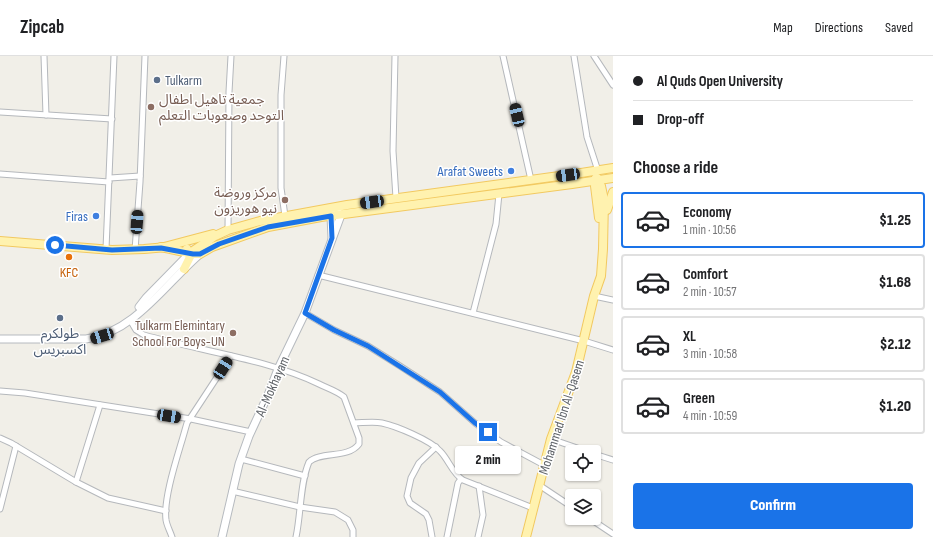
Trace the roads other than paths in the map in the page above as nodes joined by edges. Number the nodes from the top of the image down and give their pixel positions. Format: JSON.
{"nodes":[{"id":1,"x":44,"y":56,"type":"edge"},
{"id":2,"x":114,"y":56,"type":"edge"},
{"id":3,"x":145,"y":56,"type":"edge"},
{"id":4,"x":231,"y":56,"type":"edge"},
{"id":5,"x":284,"y":56,"type":"edge"},
{"id":6,"x":395,"y":56,"type":"edge"},
{"id":7,"x":503,"y":56,"type":"edge"},
{"id":8,"x":574,"y":56,"type":"edge"},
{"id":9,"x":594,"y":56,"type":"edge"},
{"id":10,"x":613,"y":85,"type":"edge"},
{"id":11,"x":0,"y":112,"type":"edge"},
{"id":12,"x":46,"y":115,"type":"junction"},
{"id":13,"x":112,"y":119,"type":"junction"},
{"id":14,"x":611,"y":168,"type":"edge"},
{"id":15,"x":0,"y":174,"type":"edge"},
{"id":16,"x":140,"y":176,"type":"junction"},
{"id":17,"x":597,"y":178,"type":"junction"},
{"id":18,"x":613,"y":178,"type":"edge"},
{"id":19,"x":109,"y":180,"type":"junction"},
{"id":20,"x":531,"y":180,"type":"junction"},
{"id":21,"x":572,"y":184,"type":"junction"},
{"id":22,"x":613,"y":192,"type":"edge"},
{"id":23,"x":596,"y":193,"type":"junction"},
{"id":24,"x":499,"y":194,"type":"junction"},
{"id":25,"x":396,"y":198,"type":"junction"},
{"id":26,"x":333,"y":208,"type":"junction"},
{"id":27,"x":341,"y":215,"type":"junction"},
{"id":28,"x":285,"y":216,"type":"junction"},
{"id":29,"x":331,"y":216,"type":"junction"},
{"id":30,"x":604,"y":217,"type":"junction"},
{"id":31,"x":228,"y":230,"type":"junction"},
{"id":32,"x":332,"y":238,"type":"junction"},
{"id":33,"x":0,"y":241,"type":"edge"},
{"id":34,"x":161,"y":248,"type":"junction"},
{"id":35,"x":106,"y":249,"type":"junction"},
{"id":36,"x":135,"y":250,"type":"junction"},
{"id":37,"x":190,"y":253,"type":"junction"},
{"id":38,"x":200,"y":254,"type":"junction"},
{"id":39,"x":184,"y":269,"type":"junction"},
{"id":40,"x":318,"y":275,"type":"junction"},
{"id":41,"x":594,"y":296,"type":"junction"},
{"id":42,"x":613,"y":300,"type":"edge"},
{"id":43,"x":305,"y":313,"type":"junction"},
{"id":44,"x":473,"y":313,"type":"junction"},
{"id":45,"x":130,"y":320,"type":"junction"},
{"id":46,"x":0,"y":339,"type":"edge"},
{"id":47,"x":584,"y":340,"type":"junction"},
{"id":48,"x":613,"y":350,"type":"edge"},
{"id":49,"x":231,"y":356,"type":"junction"},
{"id":50,"x":278,"y":369,"type":"junction"},
{"id":51,"x":0,"y":391,"type":"edge"},
{"id":52,"x":100,"y":405,"type":"junction"},
{"id":53,"x":187,"y":420,"type":"junction"},
{"id":54,"x":354,"y":423,"type":"junction"},
{"id":55,"x":251,"y":432,"type":"junction"},
{"id":56,"x":0,"y":438,"type":"edge"},
{"id":57,"x":551,"y":439,"type":"junction"},
{"id":58,"x":569,"y":445,"type":"edge"},
{"id":59,"x":16,"y":446,"type":"junction"},
{"id":60,"x":436,"y":447,"type":"junction"},
{"id":61,"x":601,"y":456,"type":"edge"},
{"id":62,"x":241,"y":459,"type":"junction"},
{"id":63,"x":613,"y":460,"type":"edge"},
{"id":64,"x":544,"y":465,"type":"junction"},
{"id":65,"x":305,"y":476,"type":"junction"},
{"id":66,"x":461,"y":479,"type":"junction"},
{"id":67,"x":76,"y":482,"type":"junction"},
{"id":68,"x":539,"y":485,"type":"junction"},
{"id":69,"x":478,"y":486,"type":"junction"},
{"id":70,"x":232,"y":491,"type":"junction"},
{"id":71,"x":565,"y":502,"type":"edge"},
{"id":72,"x":300,"y":507,"type":"junction"},
{"id":73,"x":533,"y":508,"type":"junction"},
{"id":74,"x":0,"y":509,"type":"edge"},
{"id":75,"x":166,"y":511,"type":"junction"},
{"id":76,"x":599,"y":525,"type":"edge"},
{"id":77,"x":613,"y":534,"type":"edge"},
{"id":78,"x":172,"y":537,"type":"edge"},
{"id":79,"x":222,"y":537,"type":"edge"},
{"id":80,"x":296,"y":537,"type":"edge"},
{"id":81,"x":353,"y":537,"type":"edge"},
{"id":82,"x":432,"y":537,"type":"edge"},
{"id":83,"x":447,"y":537,"type":"edge"},
{"id":84,"x":478,"y":537,"type":"edge"},
{"id":85,"x":526,"y":537,"type":"edge"}],
"edges":[{"from":1,"to":12,"type":"street"},
{"from":2,"to":13,"type":"street"},
{"from":3,"to":16,"type":"street"},
{"from":4,"to":31,"type":"street"},
{"from":5,"to":28,"type":"street"},
{"from":6,"to":25,"type":"street"},
{"from":7,"to":20,"type":"street"},
{"from":8,"to":17,"type":"street"},
{"from":9,"to":10,"type":"street"},
{"from":11,"to":12,"type":"street"},
{"from":12,"to":13,"type":"street"},
{"from":13,"to":19,"type":"street"},
{"from":14,"to":17,"type":"main road"},
{"from":15,"to":19,"type":"street"},
{"from":16,"to":19,"type":"street"},
{"from":16,"to":36,"type":"street"},
{"from":17,"to":18,"type":"main road"},
{"from":17,"to":20,"type":"main road"},
{"from":17,"to":21,"type":"main road"},
{"from":17,"to":23,"type":"main road"},
{"from":17,"to":30,"type":"main road"},
{"from":19,"to":35,"type":"street"},
{"from":20,"to":25,"type":"main road"},
{"from":21,"to":23,"type":"main road"},
{"from":21,"to":24,"type":"main road"},
{"from":22,"to":30,"type":"main road"},
{"from":23,"to":41,"type":"main road"},
{"from":24,"to":27,"type":"main road"},
{"from":24,"to":44,"type":"street"},
{"from":25,"to":26,"type":"main road"},
{"from":26,"to":27,"type":"street"},
{"from":26,"to":28,"type":"main road"},
{"from":26,"to":29,"type":"street"},
{"from":27,"to":29,"type":"main road"},
{"from":27,"to":32,"type":"street","name":"Al-Mokhayam"},
{"from":28,"to":31,"type":"main road"},
{"from":29,"to":32,"type":"street"},
{"from":29,"to":38,"type":"main road"},
{"from":30,"to":41,"type":"main road"},
{"from":31,"to":34,"type":"main road"},
{"from":31,"to":37,"type":"main road"},
{"from":32,"to":40,"type":"street","name":"Al-Mokhayam"},
{"from":33,"to":35,"type":"main road"},
{"from":34,"to":36,"type":"main road"},
{"from":34,"to":37,"type":"main road"},
{"from":35,"to":36,"type":"main road"},
{"from":37,"to":38,"type":"main road"},
{"from":37,"to":39,"type":"main road"},
{"from":37,"to":45,"type":"street"},
{"from":38,"to":39,"type":"street"},
{"from":39,"to":45,"type":"street"},
{"from":40,"to":43,"type":"street","name":"Al-Mokhayam"},
{"from":40,"to":44,"type":"street"},
{"from":41,"to":42,"type":"street"},
{"from":41,"to":47,"type":"main road","name":"Mohammad Ibn Al-Qasem"},
{"from":43,"to":50,"type":"street","name":"Al-Mokhayam"},
{"from":43,"to":64,"type":"street"},
{"from":44,"to":47,"type":"street"},
{"from":45,"to":46,"type":"street"},
{"from":45,"to":49,"type":"street"},
{"from":47,"to":48,"type":"street"},
{"from":47,"to":57,"type":"main road","name":"Mohammad Ibn Al-Qasem"},
{"from":49,"to":50,"type":"street"},
{"from":49,"to":53,"type":"street"},
{"from":50,"to":54,"type":"street"},
{"from":50,"to":55,"type":"street","name":"Al-Mokhayam"},
{"from":51,"to":52,"type":"street"},
{"from":52,"to":53,"type":"street"},
{"from":52,"to":67,"type":"street"},
{"from":53,"to":55,"type":"street"},
{"from":53,"to":75,"type":"street"},
{"from":54,"to":60,"type":"street"},
{"from":54,"to":65,"type":"street"},
{"from":55,"to":62,"type":"street","name":"Al-Mokhayam"},
{"from":56,"to":59,"type":"street"},
{"from":57,"to":58,"type":"street"},
{"from":57,"to":64,"type":"main road","name":"Mohammad Ibn Al-Qasem"},
{"from":59,"to":67,"type":"street"},
{"from":59,"to":74,"type":"street"},
{"from":60,"to":66,"type":"street"},
{"from":60,"to":82,"type":"street"},
{"from":61,"to":63,"type":"street"},
{"from":62,"to":65,"type":"street"},
{"from":62,"to":70,"type":"street","name":"Al-Mokhayam"},
{"from":64,"to":68,"type":"main road","name":"Mohammad Ibn Al-Qasem"},
{"from":65,"to":72,"type":"street"},
{"from":66,"to":69,"type":"street"},
{"from":66,"to":83,"type":"street"},
{"from":67,"to":75,"type":"street"},
{"from":68,"to":71,"type":"street"},
{"from":68,"to":73,"type":"main road","name":"Mohammad Ibn Al-Qasem"},
{"from":69,"to":73,"type":"street"},
{"from":69,"to":84,"type":"street"},
{"from":70,"to":72,"type":"street"},
{"from":70,"to":79,"type":"street","name":"Al-Mokhayam"},
{"from":72,"to":80,"type":"street"},
{"from":72,"to":81,"type":"street"},
{"from":73,"to":85,"type":"main road","name":"Mohammad Ibn Al-Qasem"},
{"from":75,"to":78,"type":"street"},
{"from":76,"to":77,"type":"street"}]}
